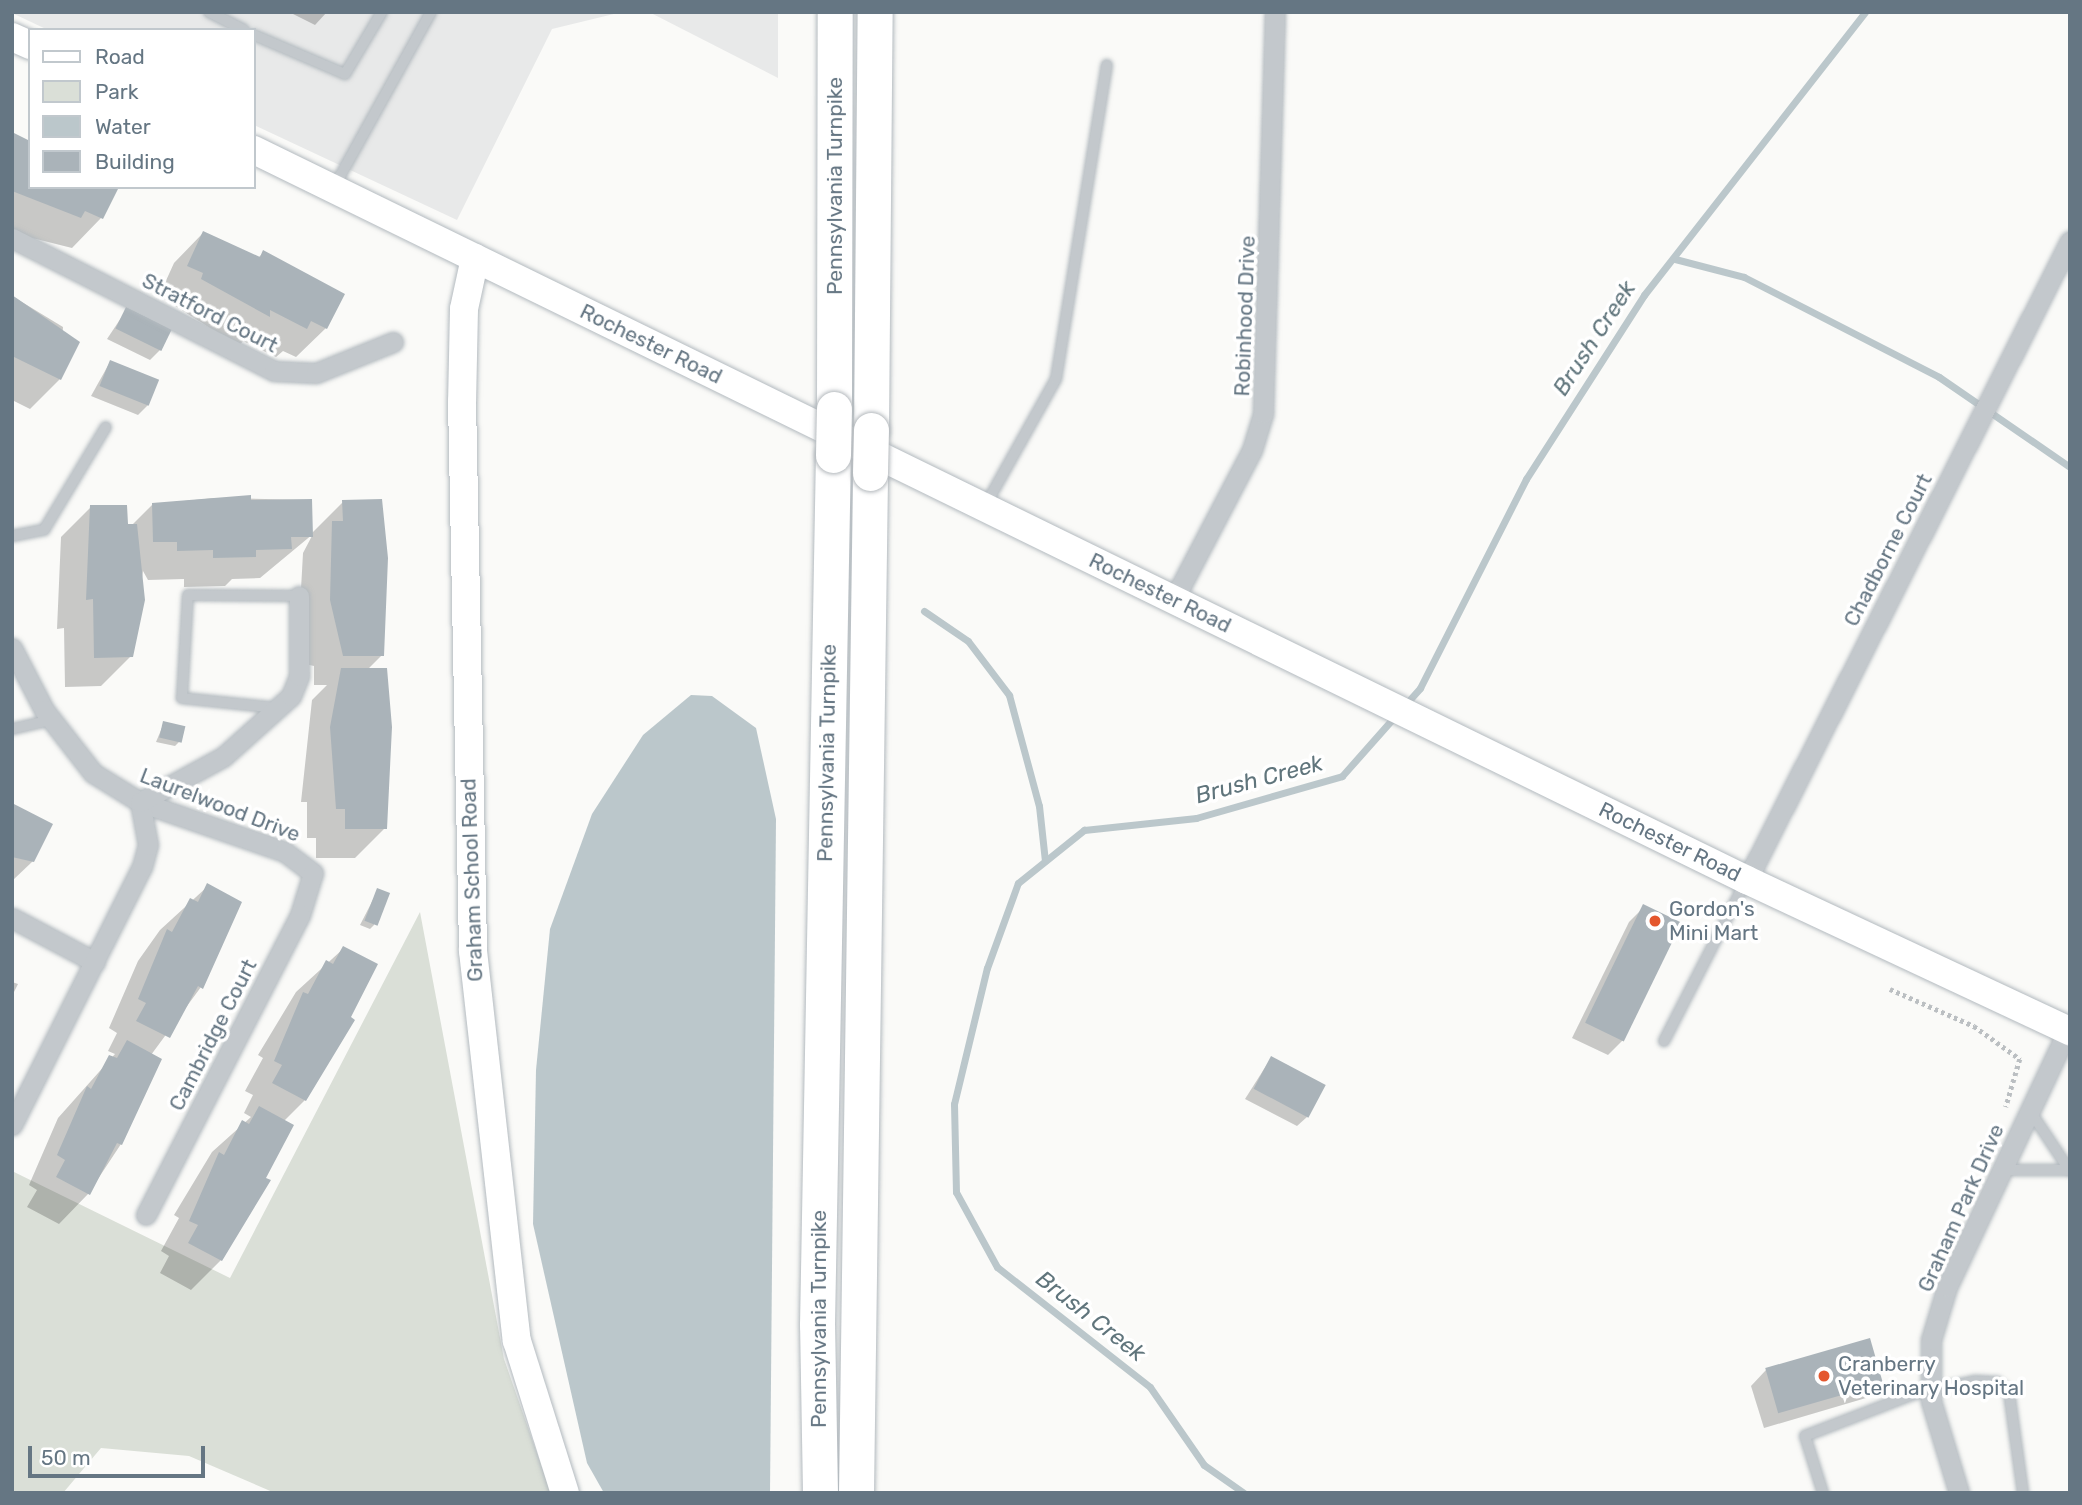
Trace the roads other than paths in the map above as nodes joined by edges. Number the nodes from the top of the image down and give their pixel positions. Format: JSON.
{"nodes":[{"id":1,"x":209,"y":12,"type":"edge"},
{"id":2,"x":382,"y":12,"type":"edge"},
{"id":3,"x":431,"y":12,"type":"edge"},
{"id":4,"x":835,"y":12,"type":"edge"},
{"id":5,"x":875,"y":12,"type":"edge"},
{"id":6,"x":1275,"y":12,"type":"edge"},
{"id":7,"x":240,"y":28,"type":"edge"},
{"id":8,"x":256,"y":36,"type":"edge"},
{"id":9,"x":12,"y":37,"type":"edge"},
{"id":10,"x":28,"y":44,"type":"edge"},
{"id":11,"x":1107,"y":65,"type":"dead end"},
{"id":12,"x":256,"y":151,"type":"edge"},
{"id":13,"x":334,"y":188,"type":"junction"},
{"id":14,"x":12,"y":238,"type":"edge"},
{"id":15,"x":2070,"y":241,"type":"edge"},
{"id":16,"x":475,"y":258,"type":"junction"},
{"id":17,"x":393,"y":342,"type":"dead end"},
{"id":18,"x":106,"y":426,"type":"dead end"},
{"id":19,"x":984,"y":506,"type":"junction"},
{"id":20,"x":12,"y":536,"type":"edge"},
{"id":21,"x":299,"y":596,"type":"joint"},
{"id":22,"x":1173,"y":601,"type":"junction"},
{"id":23,"x":12,"y":648,"type":"edge"},
{"id":24,"x":281,"y":709,"type":"junction"},
{"id":25,"x":51,"y":720,"type":"junction"},
{"id":26,"x":12,"y":729,"type":"edge"},
{"id":27,"x":139,"y":802,"type":"junction"},
{"id":28,"x":313,"y":873,"type":"joint"},
{"id":29,"x":1747,"y":880,"type":"junction"},
{"id":30,"x":12,"y":918,"type":"edge"},
{"id":31,"x":95,"y":962,"type":"junction"},
{"id":32,"x":2069,"y":1029,"type":"edge"},
{"id":33,"x":1664,"y":1041,"type":"dead end"},
{"id":34,"x":2030,"y":1110,"type":"junction"},
{"id":35,"x":12,"y":1125,"type":"edge"},
{"id":36,"x":2001,"y":1170,"type":"junction"},
{"id":37,"x":2069,"y":1171,"type":"edge"},
{"id":38,"x":146,"y":1215,"type":"dead end"},
{"id":39,"x":1930,"y":1391,"type":"junction"},
{"id":40,"x":565,"y":1493,"type":"edge"},
{"id":41,"x":820,"y":1493,"type":"edge"},
{"id":42,"x":856,"y":1493,"type":"edge"},
{"id":43,"x":1823,"y":1493,"type":"edge"},
{"id":44,"x":1959,"y":1493,"type":"edge"},
{"id":45,"x":2023,"y":1493,"type":"edge"}],
"edges":[{"from":1,"to":7,"type":"lane"},
{"from":2,"to":8,"type":"lane"},
{"from":3,"to":13,"type":"lane"},
{"from":4,"to":41,"type":"highway","name":"Pennsylvania Turnpike","bridge":true},
{"from":5,"to":42,"type":"highway","name":"Pennsylvania Turnpike","bridge":true},
{"from":6,"to":22,"type":"street","name":"Robinhood Drive"},
{"from":9,"to":10,"type":"street"},
{"from":11,"to":19,"type":"lane"},
{"from":12,"to":13,"type":"street","name":"Rochester Road"},
{"from":13,"to":16,"type":"street","name":"Rochester Road"},
{"from":14,"to":17,"type":"street","name":"Stratford Court"},
{"from":15,"to":29,"type":"street","name":"Chadborne Court"},
{"from":16,"to":19,"type":"street","name":"Rochester Road"},
{"from":16,"to":40,"type":"street","name":"Graham School Road"},
{"from":18,"to":20,"type":"lane"},
{"from":19,"to":22,"type":"street","name":"Rochester Road"},
{"from":21,"to":24,"type":"street"},
{"from":21,"to":24,"type":"lane"},
{"from":22,"to":29,"type":"street","name":"Rochester Road"},
{"from":23,"to":25,"type":"street","name":"Laurelwood Drive"},
{"from":24,"to":27,"type":"street"},
{"from":25,"to":26,"type":"lane"},
{"from":25,"to":27,"type":"street","name":"Laurelwood Drive"},
{"from":27,"to":28,"type":"street","name":"Laurelwood Drive"},
{"from":27,"to":31,"type":"street"},
{"from":28,"to":38,"type":"street","name":"Cambridge Court"},
{"from":29,"to":32,"type":"street","name":"Rochester Road"},
{"from":29,"to":33,"type":"lane"},
{"from":30,"to":31,"type":"street"},
{"from":31,"to":35,"type":"street"},
{"from":32,"to":34,"type":"street","name":"Graham Park Drive"},
{"from":34,"to":36,"type":"street","name":"Graham Park Drive"},
{"from":34,"to":37,"type":"lane"},
{"from":36,"to":37,"type":"lane"},
{"from":36,"to":39,"type":"street","name":"Graham Park Drive"},
{"from":39,"to":43,"type":"lane"},
{"from":39,"to":44,"type":"street","name":"Graham Park Drive"},
{"from":39,"to":45,"type":"lane"}]}
